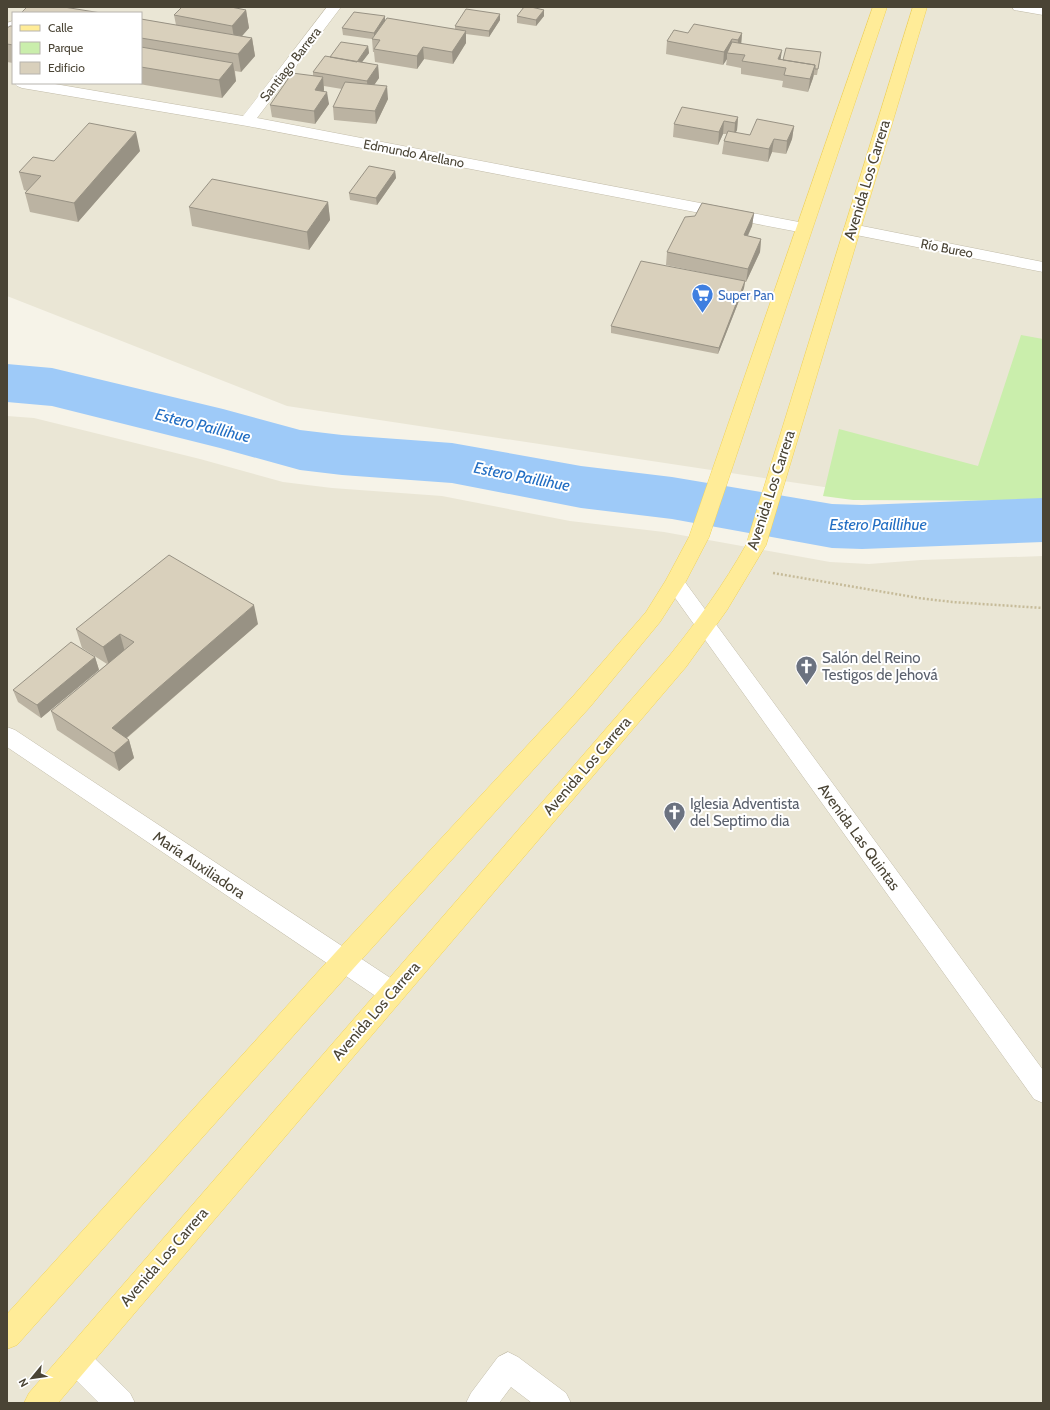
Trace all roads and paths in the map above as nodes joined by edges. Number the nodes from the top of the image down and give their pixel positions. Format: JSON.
{"nodes":[{"id":1,"x":334,"y":7,"type":"edge"},
{"id":2,"x":880,"y":7,"type":"edge"},
{"id":3,"x":920,"y":7,"type":"edge"},
{"id":4,"x":1019,"y":7,"type":"edge"},
{"id":5,"x":1043,"y":11,"type":"edge"},
{"id":6,"x":28,"y":84,"type":"edge"},
{"id":7,"x":247,"y":121,"type":"junction"},
{"id":8,"x":804,"y":228,"type":"junction"},
{"id":9,"x":852,"y":229,"type":"junction"},
{"id":10,"x":1043,"y":267,"type":"edge"},
{"id":11,"x":743,"y":568,"type":"junction"},
{"id":12,"x":675,"y":583,"type":"junction"},
{"id":13,"x":1043,"y":608,"type":"edge"},
{"id":14,"x":706,"y":625,"type":"junction"},
{"id":15,"x":7,"y":736,"type":"edge"},
{"id":16,"x":344,"y":961,"type":"junction"},
{"id":17,"x":392,"y":993,"type":"junction"},
{"id":18,"x":1043,"y":1091,"type":"edge"},
{"id":19,"x":7,"y":1335,"type":"edge"},
{"id":20,"x":76,"y":1360,"type":"junction"},
{"id":21,"x":38,"y":1403,"type":"edge"},
{"id":22,"x":120,"y":1403,"type":"edge"},
{"id":23,"x":481,"y":1403,"type":"edge"},
{"id":24,"x":556,"y":1403,"type":"edge"}],
"edges":[{"from":1,"to":7,"type":"street","name":"Santiago Barrera"},
{"from":2,"to":8,"type":"main road"},
{"from":3,"to":9,"type":"main road","name":"Avenida Los Carrera"},
{"from":4,"to":5,"type":"street"},
{"from":6,"to":7,"type":"street","name":"Edmundo Arellano"},
{"from":7,"to":8,"type":"street","name":"Edmundo Arellano"},
{"from":8,"to":12,"type":"main road"},
{"from":9,"to":10,"type":"street","name":"Río Bureo"},
{"from":9,"to":11,"type":"main road","name":"Avenida Los Carrera"},
{"from":11,"to":13,"type":"path"},
{"from":11,"to":14,"type":"main road","name":"Avenida Los Carrera"},
{"from":12,"to":14,"type":"street","name":"Avenida Las Quintas"},
{"from":12,"to":16,"type":"main road"},
{"from":14,"to":17,"type":"main road","name":"Avenida Los Carrera"},
{"from":14,"to":18,"type":"street","name":"Avenida Las Quintas"},
{"from":15,"to":16,"type":"street","name":"María Auxiliadora"},
{"from":16,"to":17,"type":"street","name":"María Auxiliadora"},
{"from":16,"to":19,"type":"main road"},
{"from":17,"to":20,"type":"main road","name":"Avenida Los Carrera"},
{"from":20,"to":21,"type":"main road","name":"Avenida Los Carrera"},
{"from":20,"to":22,"type":"street"},
{"from":23,"to":24,"type":"street"}]}
